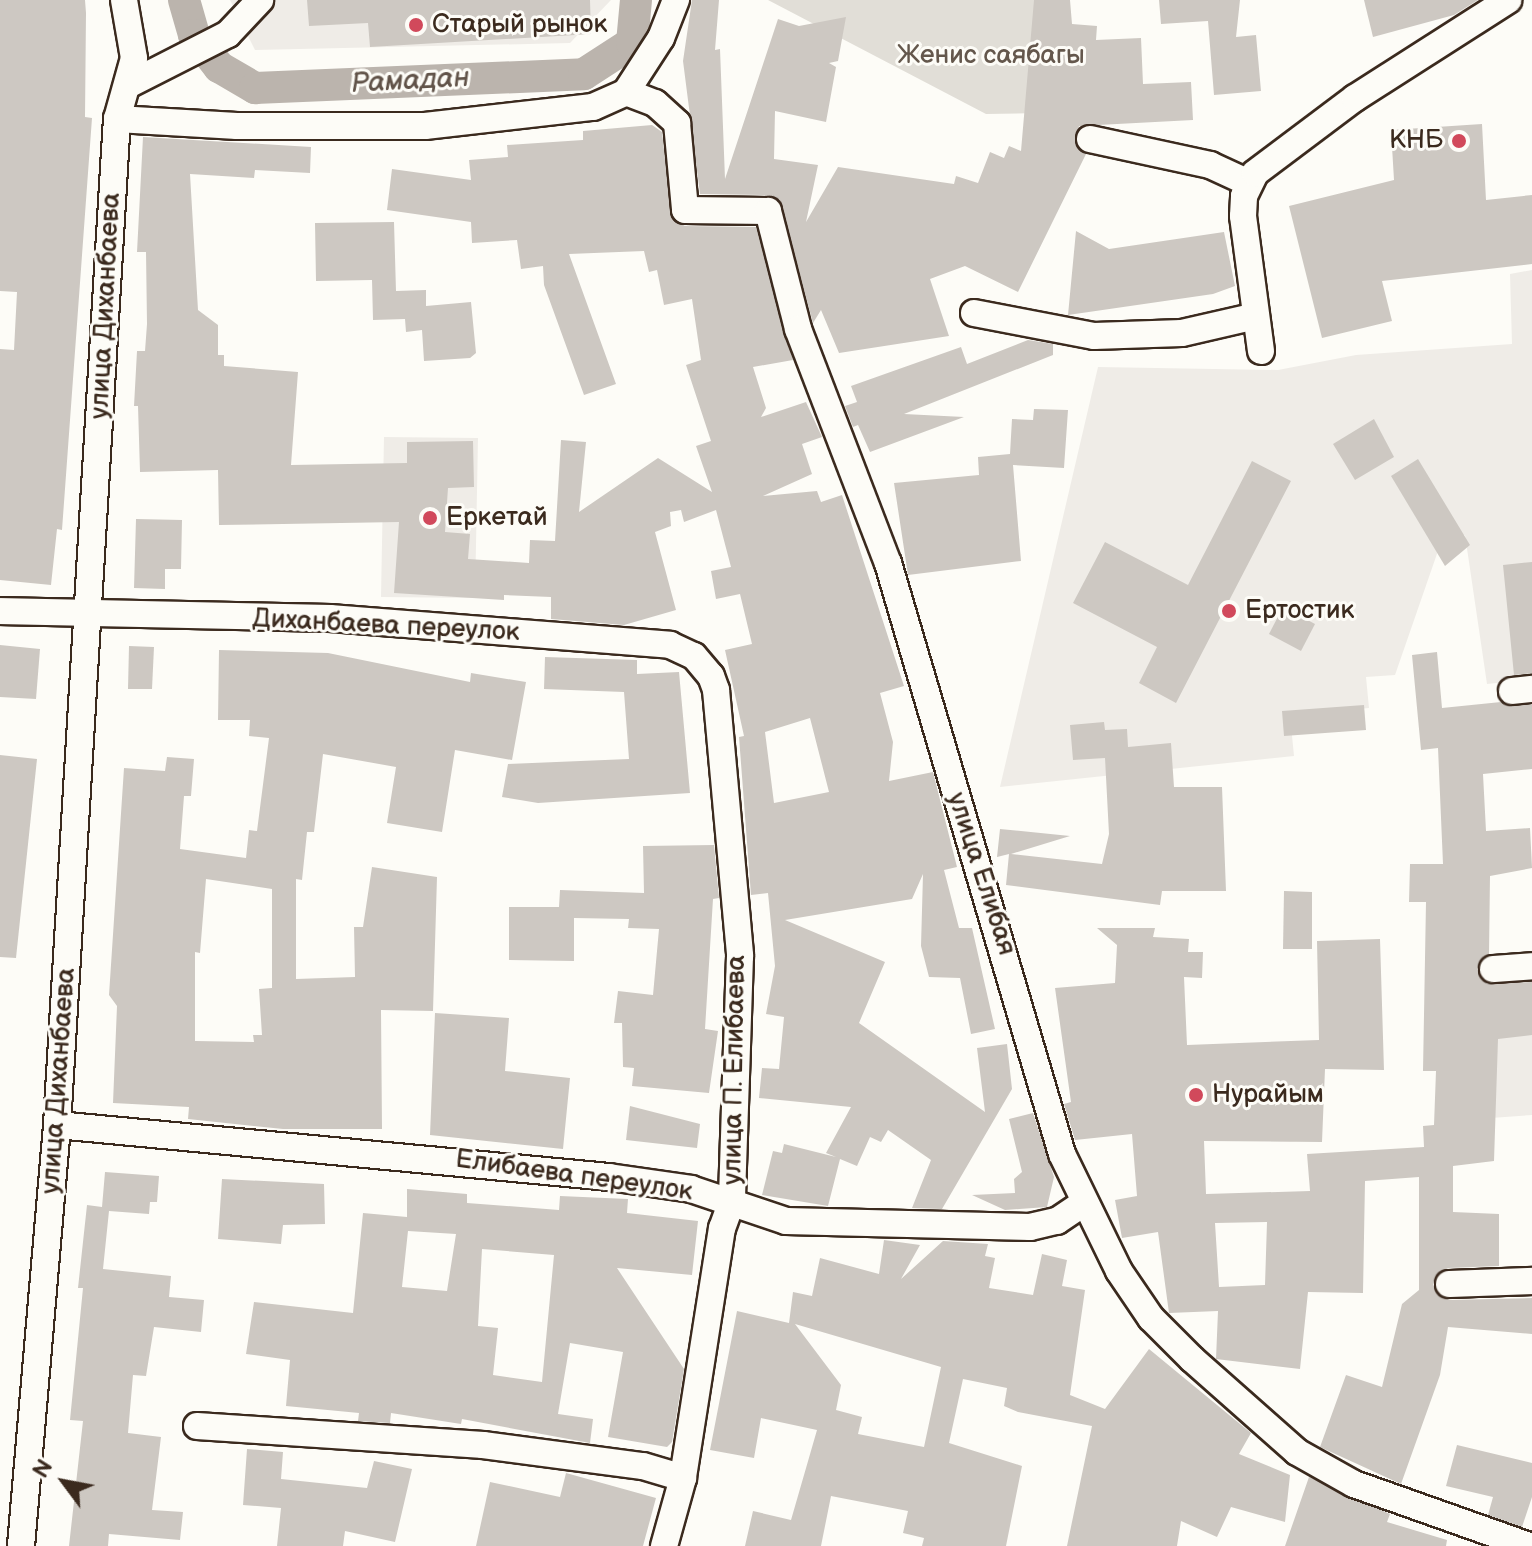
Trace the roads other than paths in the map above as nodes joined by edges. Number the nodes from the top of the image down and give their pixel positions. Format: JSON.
{"nodes":[{"id":1,"x":124,"y":0,"type":"edge"},
{"id":2,"x":260,"y":0,"type":"edge"},
{"id":3,"x":676,"y":0,"type":"edge"},
{"id":4,"x":1508,"y":0,"type":"edge"},
{"id":5,"x":128,"y":85,"type":"junction"},
{"id":6,"x":626,"y":92,"type":"junction"},
{"id":7,"x":117,"y":119,"type":"junction"},
{"id":8,"x":1090,"y":139,"type":"dead end"},
{"id":9,"x":1249,"y":183,"type":"junction"},
{"id":10,"x":974,"y":313,"type":"dead end"},
{"id":11,"x":1252,"y":317,"type":"junction"},
{"id":12,"x":1261,"y":351,"type":"dead end"},
{"id":13,"x":0,"y":611,"type":"edge"},
{"id":14,"x":88,"y":616,"type":"junction"},
{"id":15,"x":683,"y":649,"type":"joint"},
{"id":16,"x":1532,"y":966,"type":"edge"},
{"id":17,"x":1493,"y":969,"type":"dead end"},
{"id":18,"x":57,"y":1125,"type":"junction"},
{"id":19,"x":732,"y":1201,"type":"junction"},
{"id":20,"x":1082,"y":1204,"type":"junction"},
{"id":21,"x":1532,"y":1281,"type":"edge"},
{"id":22,"x":1449,"y":1284,"type":"dead end"},
{"id":23,"x":197,"y":1426,"type":"dead end"},
{"id":24,"x":683,"y":1478,"type":"junction"},
{"id":25,"x":21,"y":1546,"type":"edge"},
{"id":26,"x":664,"y":1546,"type":"edge"},
{"id":27,"x":1529,"y":1546,"type":"edge"}],
"edges":[{"from":1,"to":5,"type":"street","name":"улица Диханбаева"},
{"from":2,"to":5,"type":"street"},
{"from":3,"to":6,"type":"street"},
{"from":4,"to":9,"type":"street"},
{"from":5,"to":7,"type":"street","name":"улица Диханбаева"},
{"from":6,"to":7,"type":"street"},
{"from":6,"to":20,"type":"street","name":"улица Елибая"},
{"from":7,"to":14,"type":"street","name":"улица Диханбаева"},
{"from":8,"to":9,"type":"street"},
{"from":9,"to":11,"type":"street"},
{"from":10,"to":11,"type":"street"},
{"from":11,"to":12,"type":"street"},
{"from":13,"to":14,"type":"street"},
{"from":14,"to":15,"type":"street","name":"Диханбаева переулок"},
{"from":14,"to":18,"type":"street","name":"улица Диханбаева"},
{"from":15,"to":19,"type":"street","name":"улица П. Елибаева"},
{"from":16,"to":17,"type":"street"},
{"from":18,"to":19,"type":"street","name":"Елибаева переулок"},
{"from":18,"to":25,"type":"street","name":"улица Диханбаева"},
{"from":19,"to":20,"type":"street","name":"Елибаева переулок"},
{"from":19,"to":24,"type":"street","name":"улица П. Елибаева"},
{"from":20,"to":27,"type":"street","name":"улица Елибая"},
{"from":21,"to":22,"type":"street"},
{"from":23,"to":24,"type":"street"},
{"from":24,"to":26,"type":"street","name":"улица П. Елибаева"}]}
